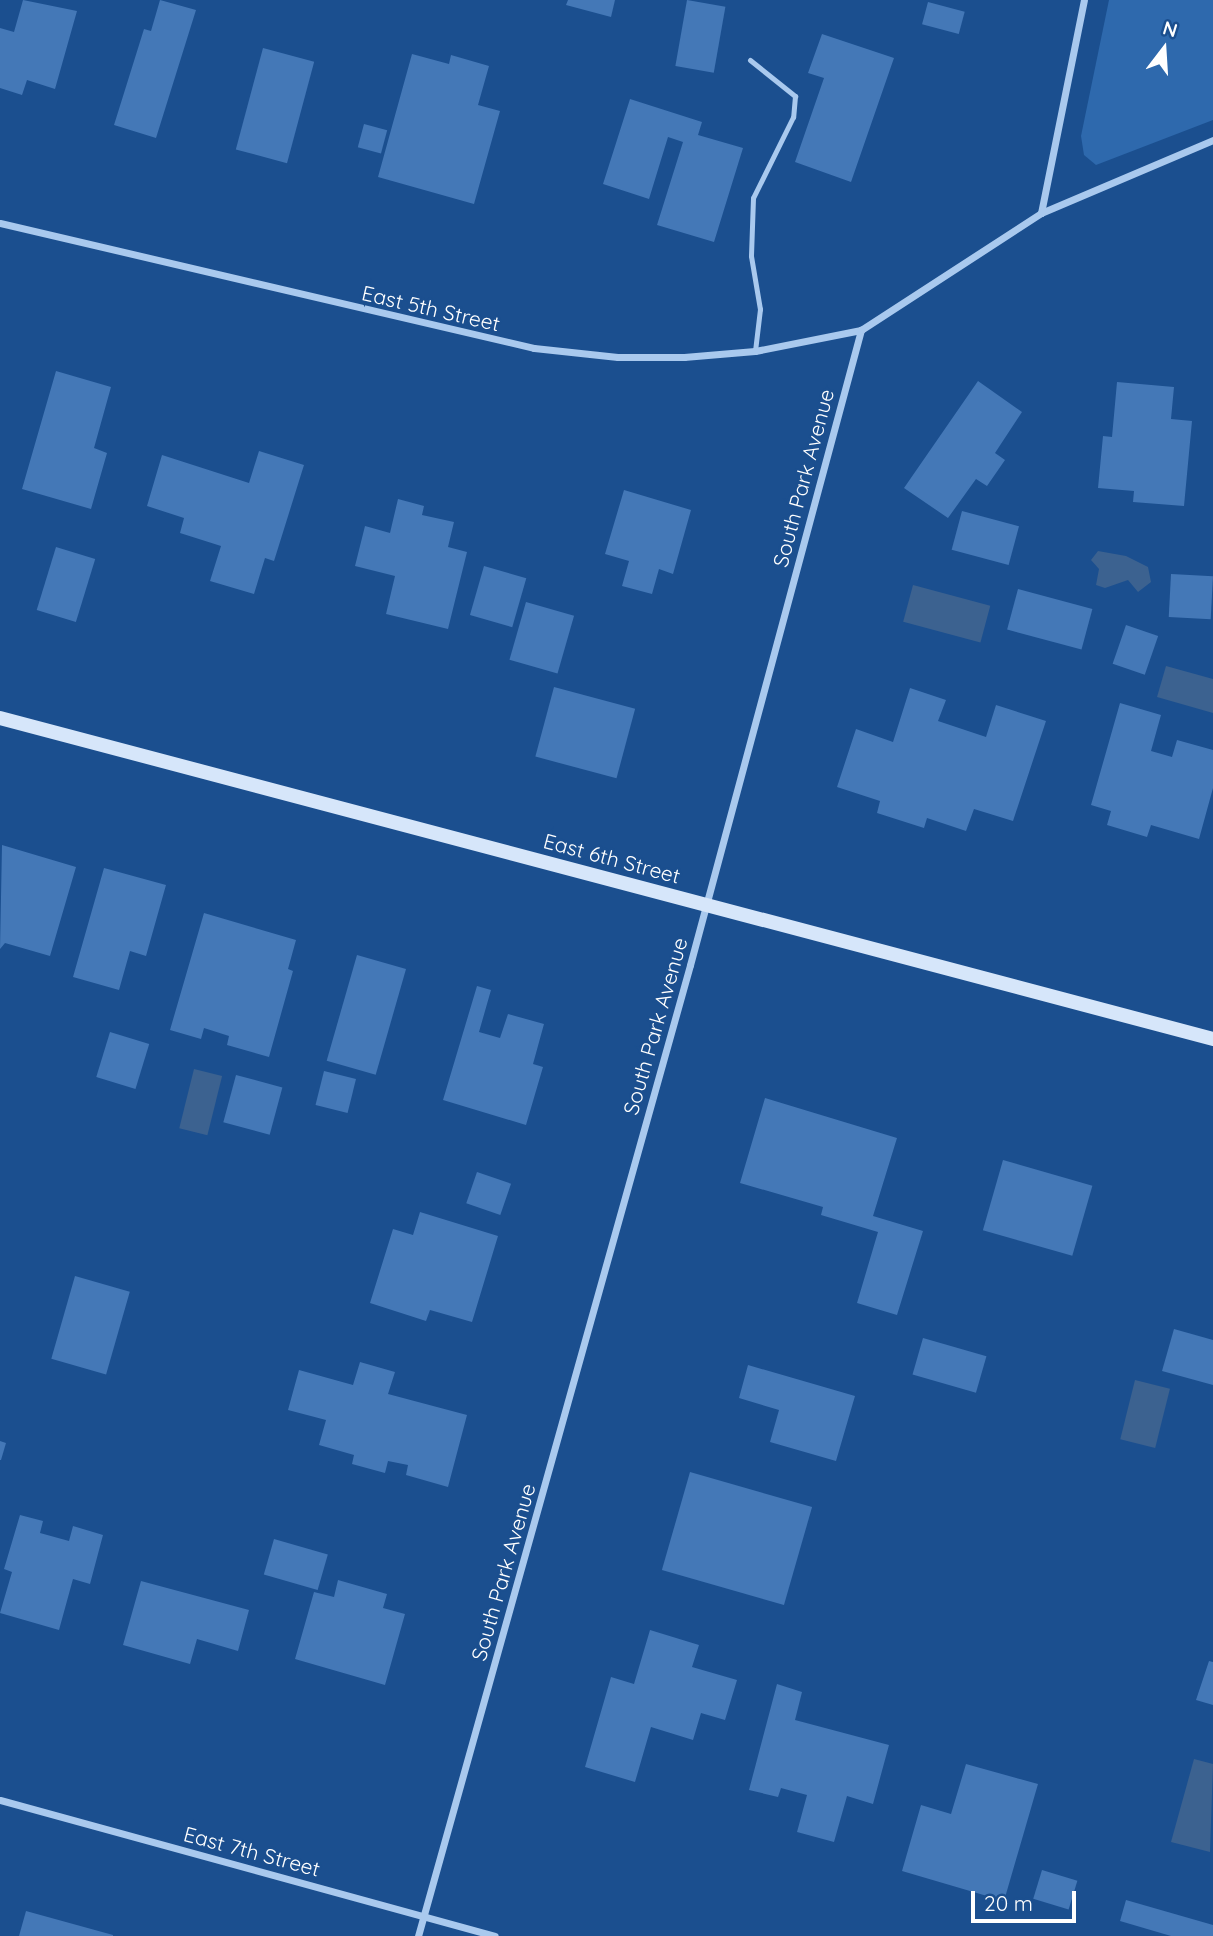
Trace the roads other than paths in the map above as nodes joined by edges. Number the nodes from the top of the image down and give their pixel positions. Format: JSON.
{"nodes":[{"id":1,"x":1084,"y":0,"type":"edge"},
{"id":2,"x":750,"y":60,"type":"dead end"},
{"id":3,"x":1213,"y":140,"type":"edge"},
{"id":4,"x":1041,"y":213,"type":"junction"},
{"id":5,"x":0,"y":223,"type":"edge"},
{"id":6,"x":861,"y":330,"type":"junction"},
{"id":7,"x":755,"y":351,"type":"junction"},
{"id":8,"x":0,"y":718,"type":"edge"},
{"id":9,"x":707,"y":905,"type":"junction"},
{"id":10,"x":1213,"y":1039,"type":"edge"},
{"id":11,"x":0,"y":1800,"type":"edge"},
{"id":12,"x":425,"y":1917,"type":"junction"},
{"id":13,"x":418,"y":1936,"type":"edge"},
{"id":14,"x":495,"y":1936,"type":"edge"}],
"edges":[{"from":1,"to":4,"type":"street"},
{"from":2,"to":7,"type":"lane"},
{"from":3,"to":4,"type":"street"},
{"from":4,"to":6,"type":"street"},
{"from":5,"to":7,"type":"street","name":"East 5th Street"},
{"from":6,"to":7,"type":"street","name":"East 5th Street"},
{"from":6,"to":9,"type":"street","name":"South Park Avenue"},
{"from":8,"to":9,"type":"street","name":"East 6th Street"},
{"from":9,"to":10,"type":"street","name":"East 6th Street"},
{"from":9,"to":12,"type":"street","name":"South Park Avenue"},
{"from":11,"to":12,"type":"street","name":"East 7th Street"},
{"from":12,"to":13,"type":"street","name":"South Park Avenue"},
{"from":12,"to":14,"type":"street","name":"East 7th Street"}]}
